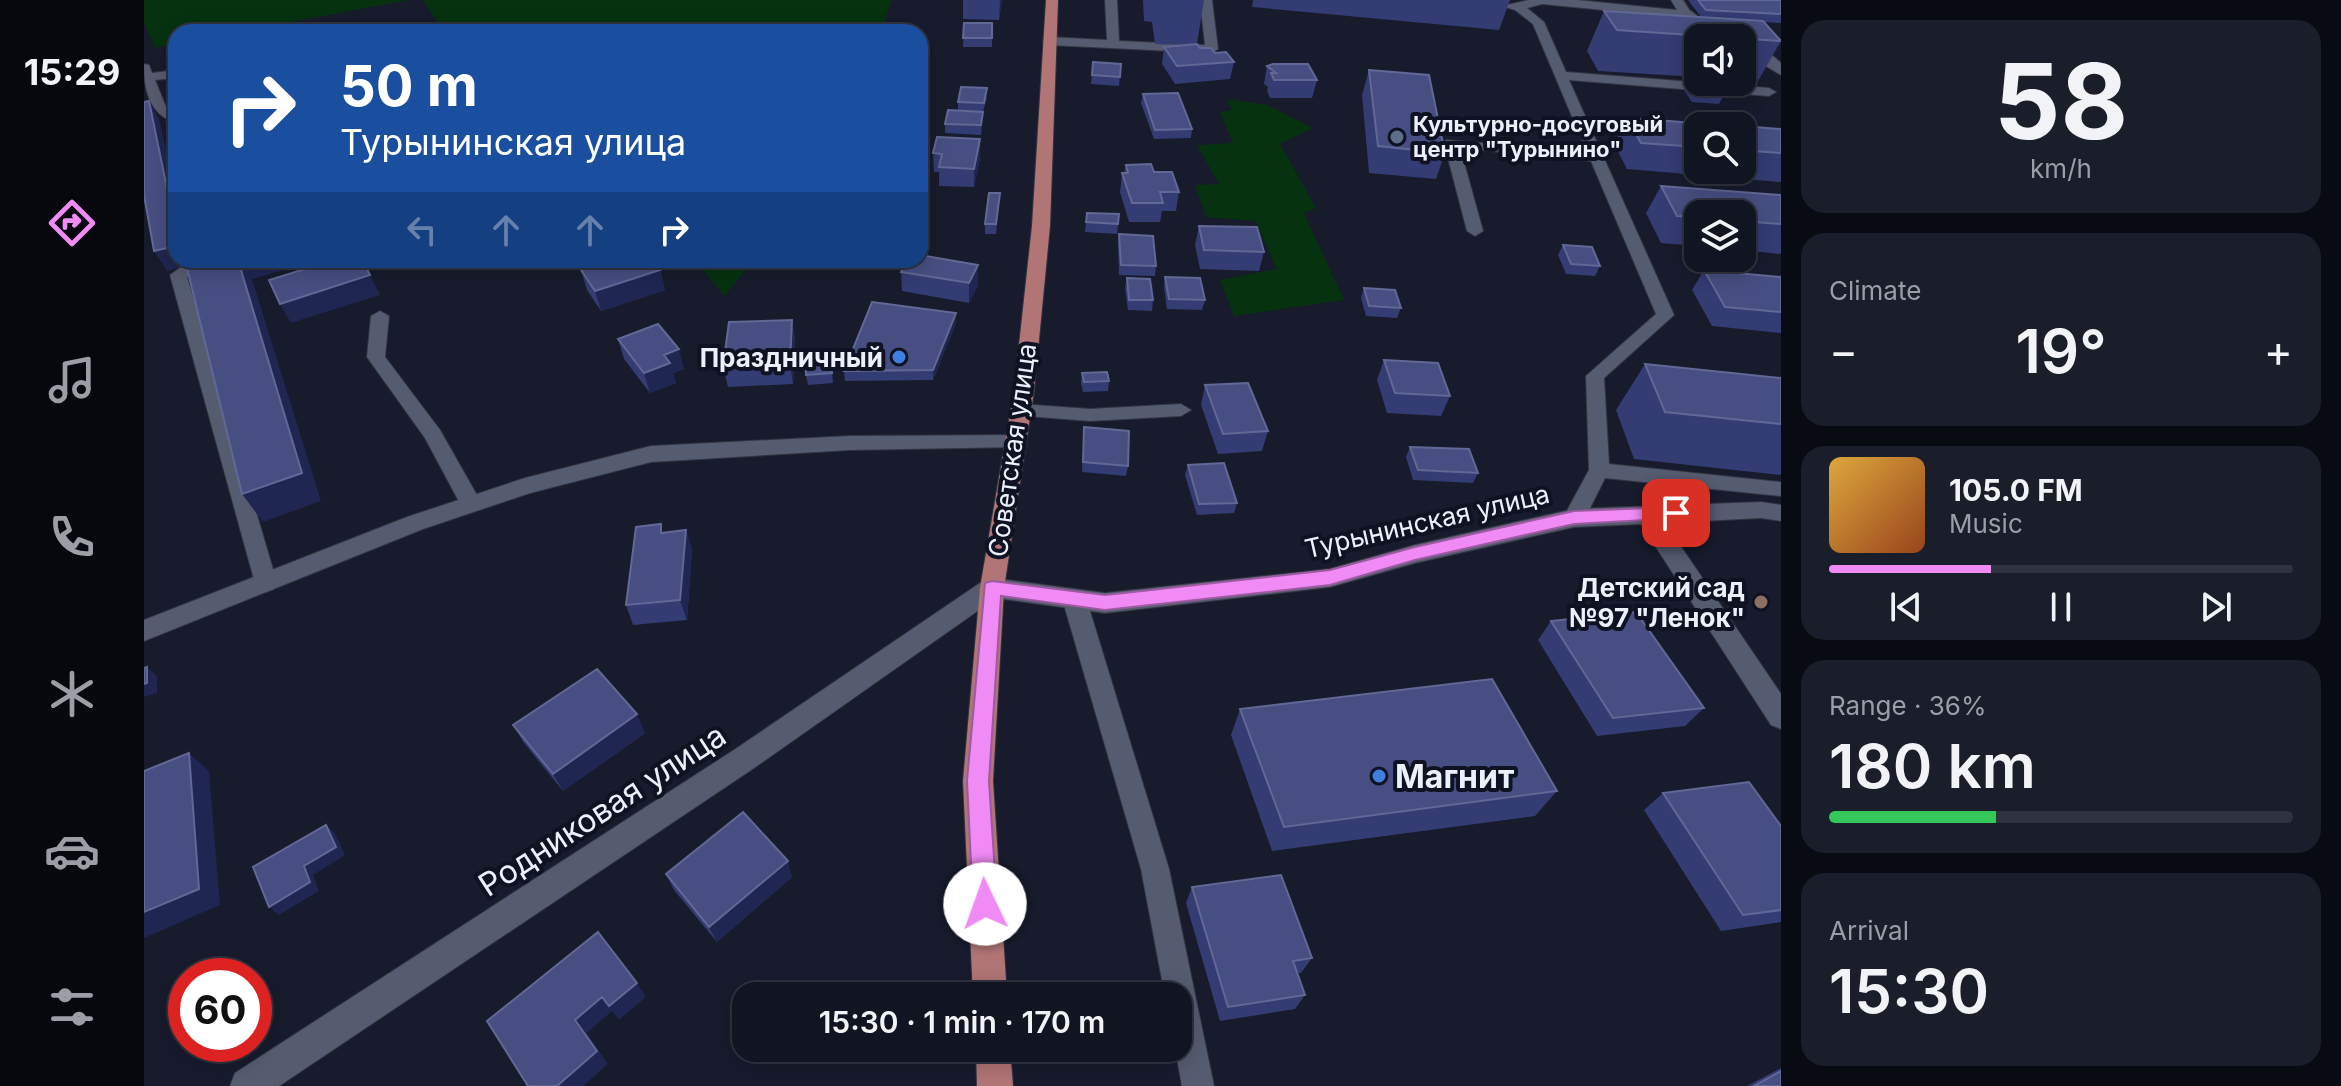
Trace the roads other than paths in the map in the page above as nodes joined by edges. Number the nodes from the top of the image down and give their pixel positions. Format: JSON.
{"nodes":[{"id":1,"x":1052,"y":0,"type":"edge"},
{"id":2,"x":1111,"y":0,"type":"edge"},
{"id":3,"x":1206,"y":0,"type":"edge"},
{"id":4,"x":1653,"y":0,"type":"edge"},
{"id":5,"x":1677,"y":0,"type":"edge"},
{"id":6,"x":1488,"y":4,"type":"dead end"},
{"id":7,"x":1518,"y":7,"type":"junction"},
{"id":8,"x":1634,"y":8,"type":"junction"},
{"id":9,"x":1686,"y":14,"type":"junction"},
{"id":10,"x":1699,"y":24,"type":"edge"},
{"id":11,"x":1049,"y":41,"type":"junction"},
{"id":12,"x":1113,"y":43,"type":"junction"},
{"id":13,"x":1756,"y":53,"type":"edge"},
{"id":14,"x":1781,"y":71,"type":"edge"},
{"id":15,"x":146,"y":72,"type":"edge"},
{"id":16,"x":168,"y":73,"type":"edge"},
{"id":17,"x":1561,"y":75,"type":"junction"},
{"id":18,"x":1769,"y":92,"type":"dead end"},
{"id":19,"x":168,"y":114,"type":"edge"},
{"id":20,"x":1595,"y":157,"type":"junction"},
{"id":21,"x":1475,"y":231,"type":"dead end"},
{"id":22,"x":189,"y":268,"type":"edge"},
{"id":23,"x":380,"y":316,"type":"dead end"},
{"id":24,"x":1021,"y":410,"type":"junction"},
{"id":25,"x":1181,"y":410,"type":"dead end"},
{"id":26,"x":1015,"y":442,"type":"junction"},
{"id":27,"x":1599,"y":470,"type":"junction"},
{"id":28,"x":1781,"y":489,"type":"edge"},
{"id":29,"x":471,"y":504,"type":"junction"},
{"id":30,"x":1781,"y":513,"type":"edge"},
{"id":31,"x":1647,"y":514,"type":"junction"},
{"id":32,"x":1574,"y":518,"type":"junction"},
{"id":33,"x":266,"y":583,"type":"junction"},
{"id":34,"x":992,"y":588,"type":"junction"},
{"id":35,"x":1074,"y":598,"type":"junction"},
{"id":36,"x":144,"y":631,"type":"edge"},
{"id":37,"x":1781,"y":717,"type":"edge"},
{"id":38,"x":989,"y":982,"type":"edge"},
{"id":39,"x":994,"y":1062,"type":"edge"},
{"id":40,"x":248,"y":1086,"type":"edge"},
{"id":41,"x":995,"y":1086,"type":"edge"},
{"id":42,"x":1198,"y":1086,"type":"edge"}],
"edges":[{"from":1,"to":11,"type":"main road","name":"Советская улица"},
{"from":2,"to":12,"type":"lane"},
{"from":3,"to":12,"type":"lane"},
{"from":4,"to":8,"type":"lane"},
{"from":5,"to":9,"type":"lane"},
{"from":6,"to":7,"type":"lane"},
{"from":7,"to":8,"type":"lane"},
{"from":7,"to":17,"type":"lane"},
{"from":8,"to":9,"type":"lane"},
{"from":9,"to":10,"type":"street"},
{"from":11,"to":12,"type":"lane"},
{"from":11,"to":24,"type":"main road","name":"Советская улица"},
{"from":13,"to":14,"type":"street"},
{"from":15,"to":16,"type":"lane"},
{"from":15,"to":19,"type":"lane"},
{"from":17,"to":18,"type":"lane"},
{"from":17,"to":20,"type":"lane"},
{"from":20,"to":21,"type":"lane"},
{"from":20,"to":27,"type":"lane"},
{"from":22,"to":33,"type":"lane"},
{"from":23,"to":29,"type":"lane"},
{"from":24,"to":25,"type":"lane"},
{"from":24,"to":26,"type":"main road","name":"Советская улица"},
{"from":26,"to":29,"type":"street"},
{"from":26,"to":34,"type":"main road","name":"Советская улица"},
{"from":27,"to":28,"type":"lane"},
{"from":27,"to":32,"type":"lane"},
{"from":29,"to":33,"type":"street"},
{"from":30,"to":31,"type":"street","name":"Турынинская улица"},
{"from":31,"to":32,"type":"street","name":"Турынинская улица"},
{"from":31,"to":37,"type":"street"},
{"from":32,"to":35,"type":"street","name":"Турынинская улица"},
{"from":33,"to":36,"type":"street"},
{"from":34,"to":35,"type":"street","name":"Турынинская улица"},
{"from":34,"to":38,"type":"main road","name":"Советская улица"},
{"from":34,"to":40,"type":"street","name":"Родниковая улица"},
{"from":35,"to":42,"type":"lane"},
{"from":39,"to":41,"type":"main road"}]}
